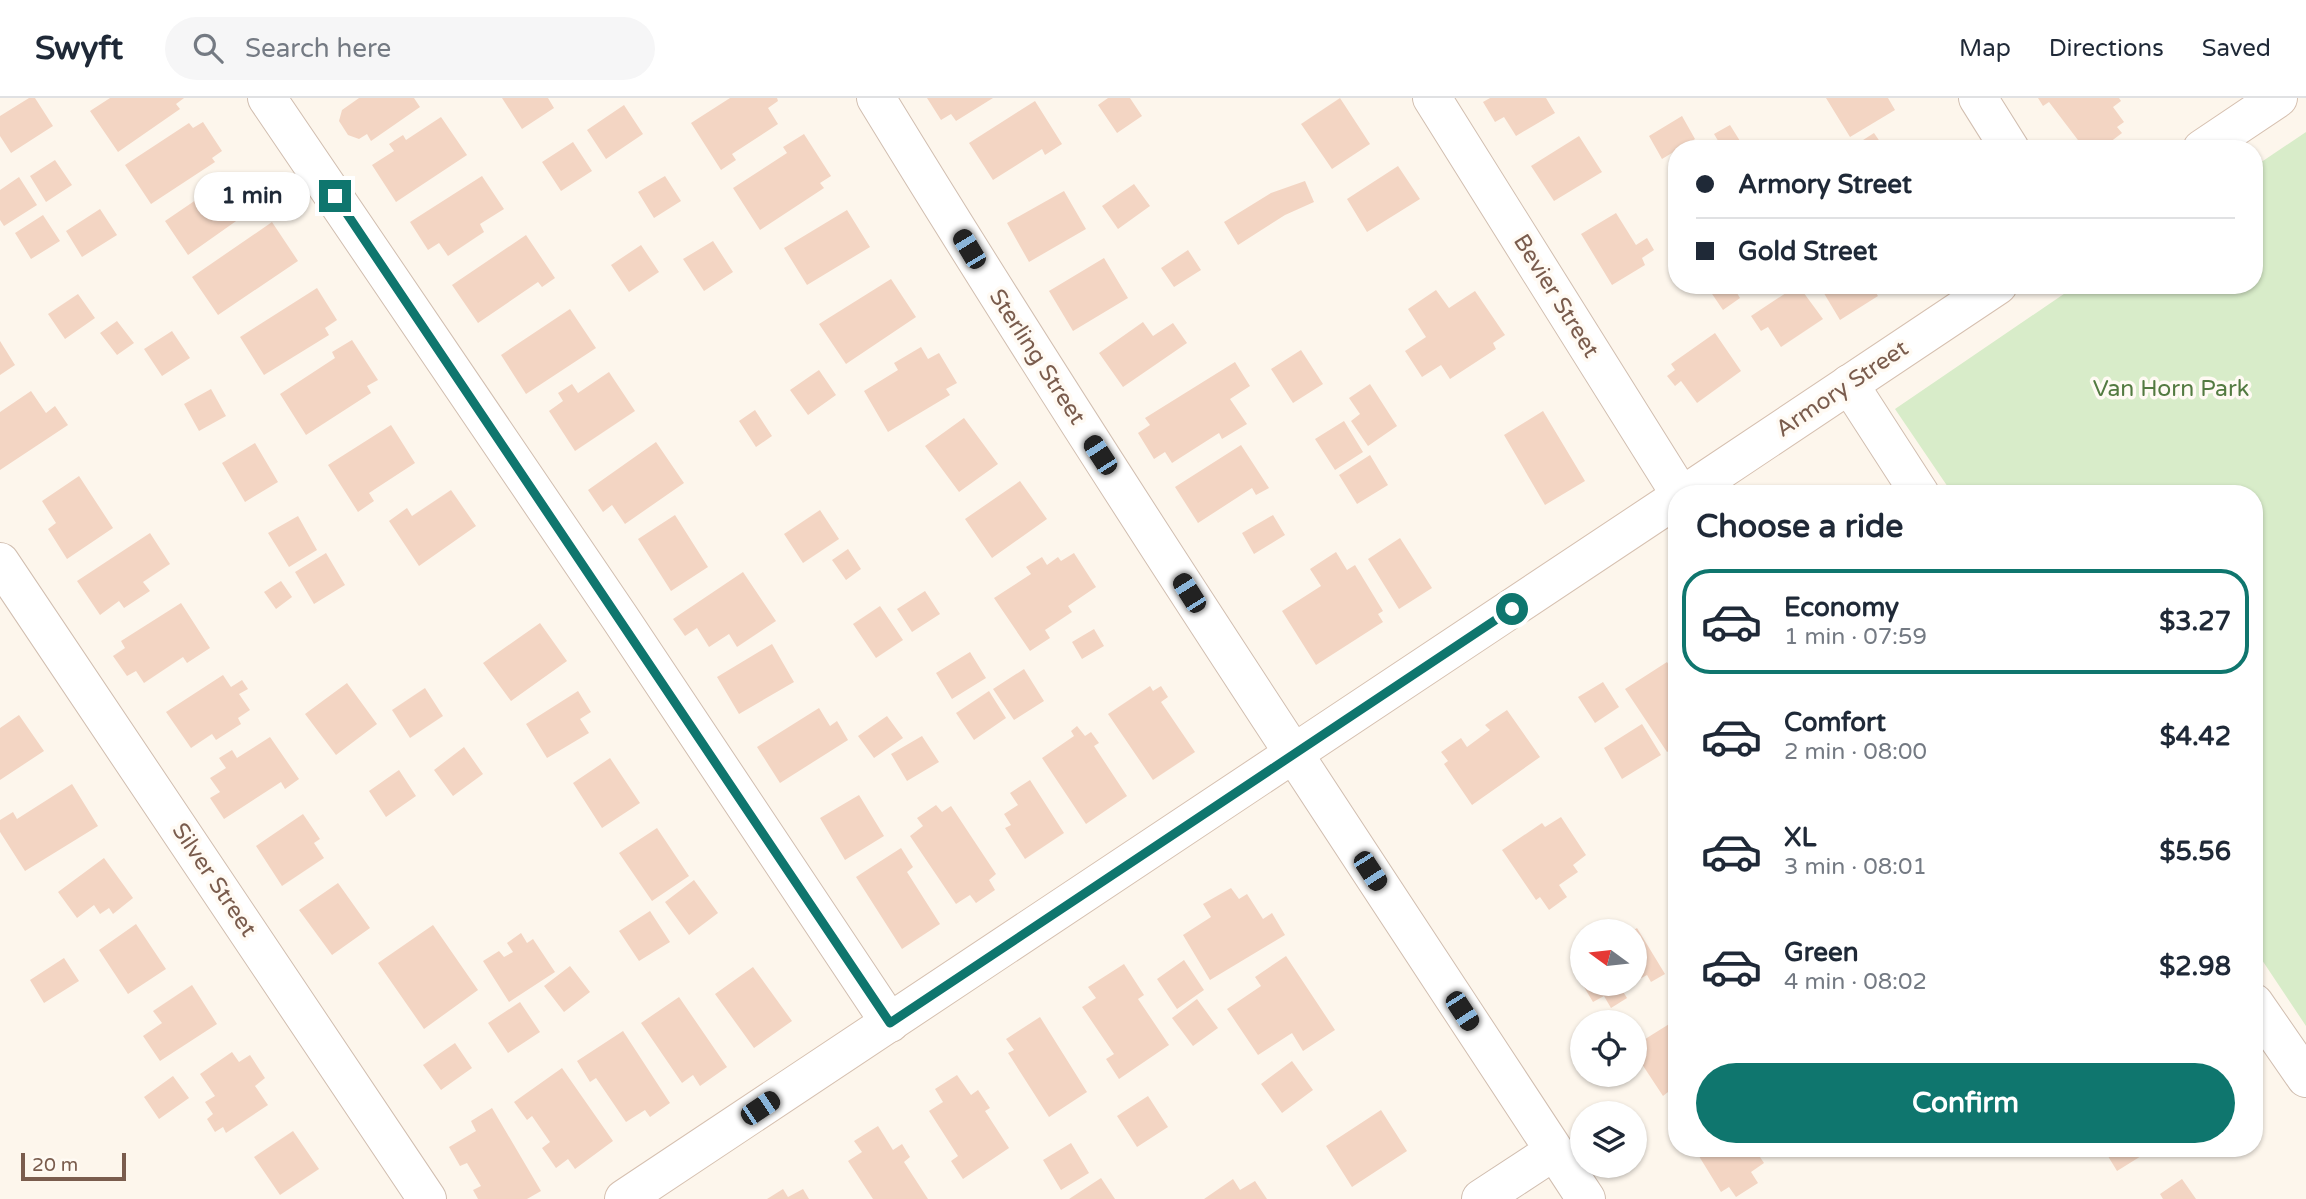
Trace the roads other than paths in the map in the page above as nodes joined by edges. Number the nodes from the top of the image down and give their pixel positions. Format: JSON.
{"nodes":[{"id":1,"x":267,"y":98,"type":"edge"},
{"id":2,"x":876,"y":98,"type":"edge"},
{"id":3,"x":1432,"y":98,"type":"edge"},
{"id":4,"x":1978,"y":98,"type":"edge"},
{"id":5,"x":2278,"y":98,"type":"edge"},
{"id":6,"x":2004,"y":140,"type":"edge"},
{"id":7,"x":2215,"y":140,"type":"edge"},
{"id":8,"x":1984,"y":294,"type":"edge"},
{"id":9,"x":1849,"y":384,"type":"junction"},
{"id":10,"x":1674,"y":485,"type":"edge"},
{"id":11,"x":1698,"y":485,"type":"edge"},
{"id":12,"x":1914,"y":485,"type":"edge"},
{"id":13,"x":1668,"y":504,"type":"edge"},
{"id":14,"x":0,"y":562,"type":"edge"},
{"id":15,"x":1293,"y":754,"type":"junction"},
{"id":16,"x":2263,"y":1016,"type":"edge"},
{"id":17,"x":890,"y":1023,"type":"junction"},
{"id":18,"x":2306,"y":1078,"type":"edge"},
{"id":19,"x":1554,"y":1151,"type":"junction"},
{"id":20,"x":427,"y":1199,"type":"edge"},
{"id":21,"x":624,"y":1199,"type":"edge"},
{"id":22,"x":1481,"y":1199,"type":"edge"},
{"id":23,"x":1586,"y":1199,"type":"edge"}],
"edges":[{"from":1,"to":17,"type":"street"},
{"from":2,"to":15,"type":"street","name":"Sterling Street"},
{"from":3,"to":10,"type":"street","name":"Bevier Street"},
{"from":4,"to":6,"type":"street"},
{"from":5,"to":7,"type":"street"},
{"from":8,"to":9,"type":"street","name":"Armory Street"},
{"from":9,"to":11,"type":"street","name":"Armory Street"},
{"from":9,"to":12,"type":"street"},
{"from":13,"to":15,"type":"street"},
{"from":14,"to":20,"type":"street","name":"Silver Street"},
{"from":15,"to":17,"type":"street"},
{"from":15,"to":19,"type":"street","name":"Sterling Street"},
{"from":16,"to":18,"type":"street"},
{"from":17,"to":21,"type":"street"},
{"from":19,"to":22,"type":"street"},
{"from":19,"to":23,"type":"street","name":"Sterling Street"}]}
